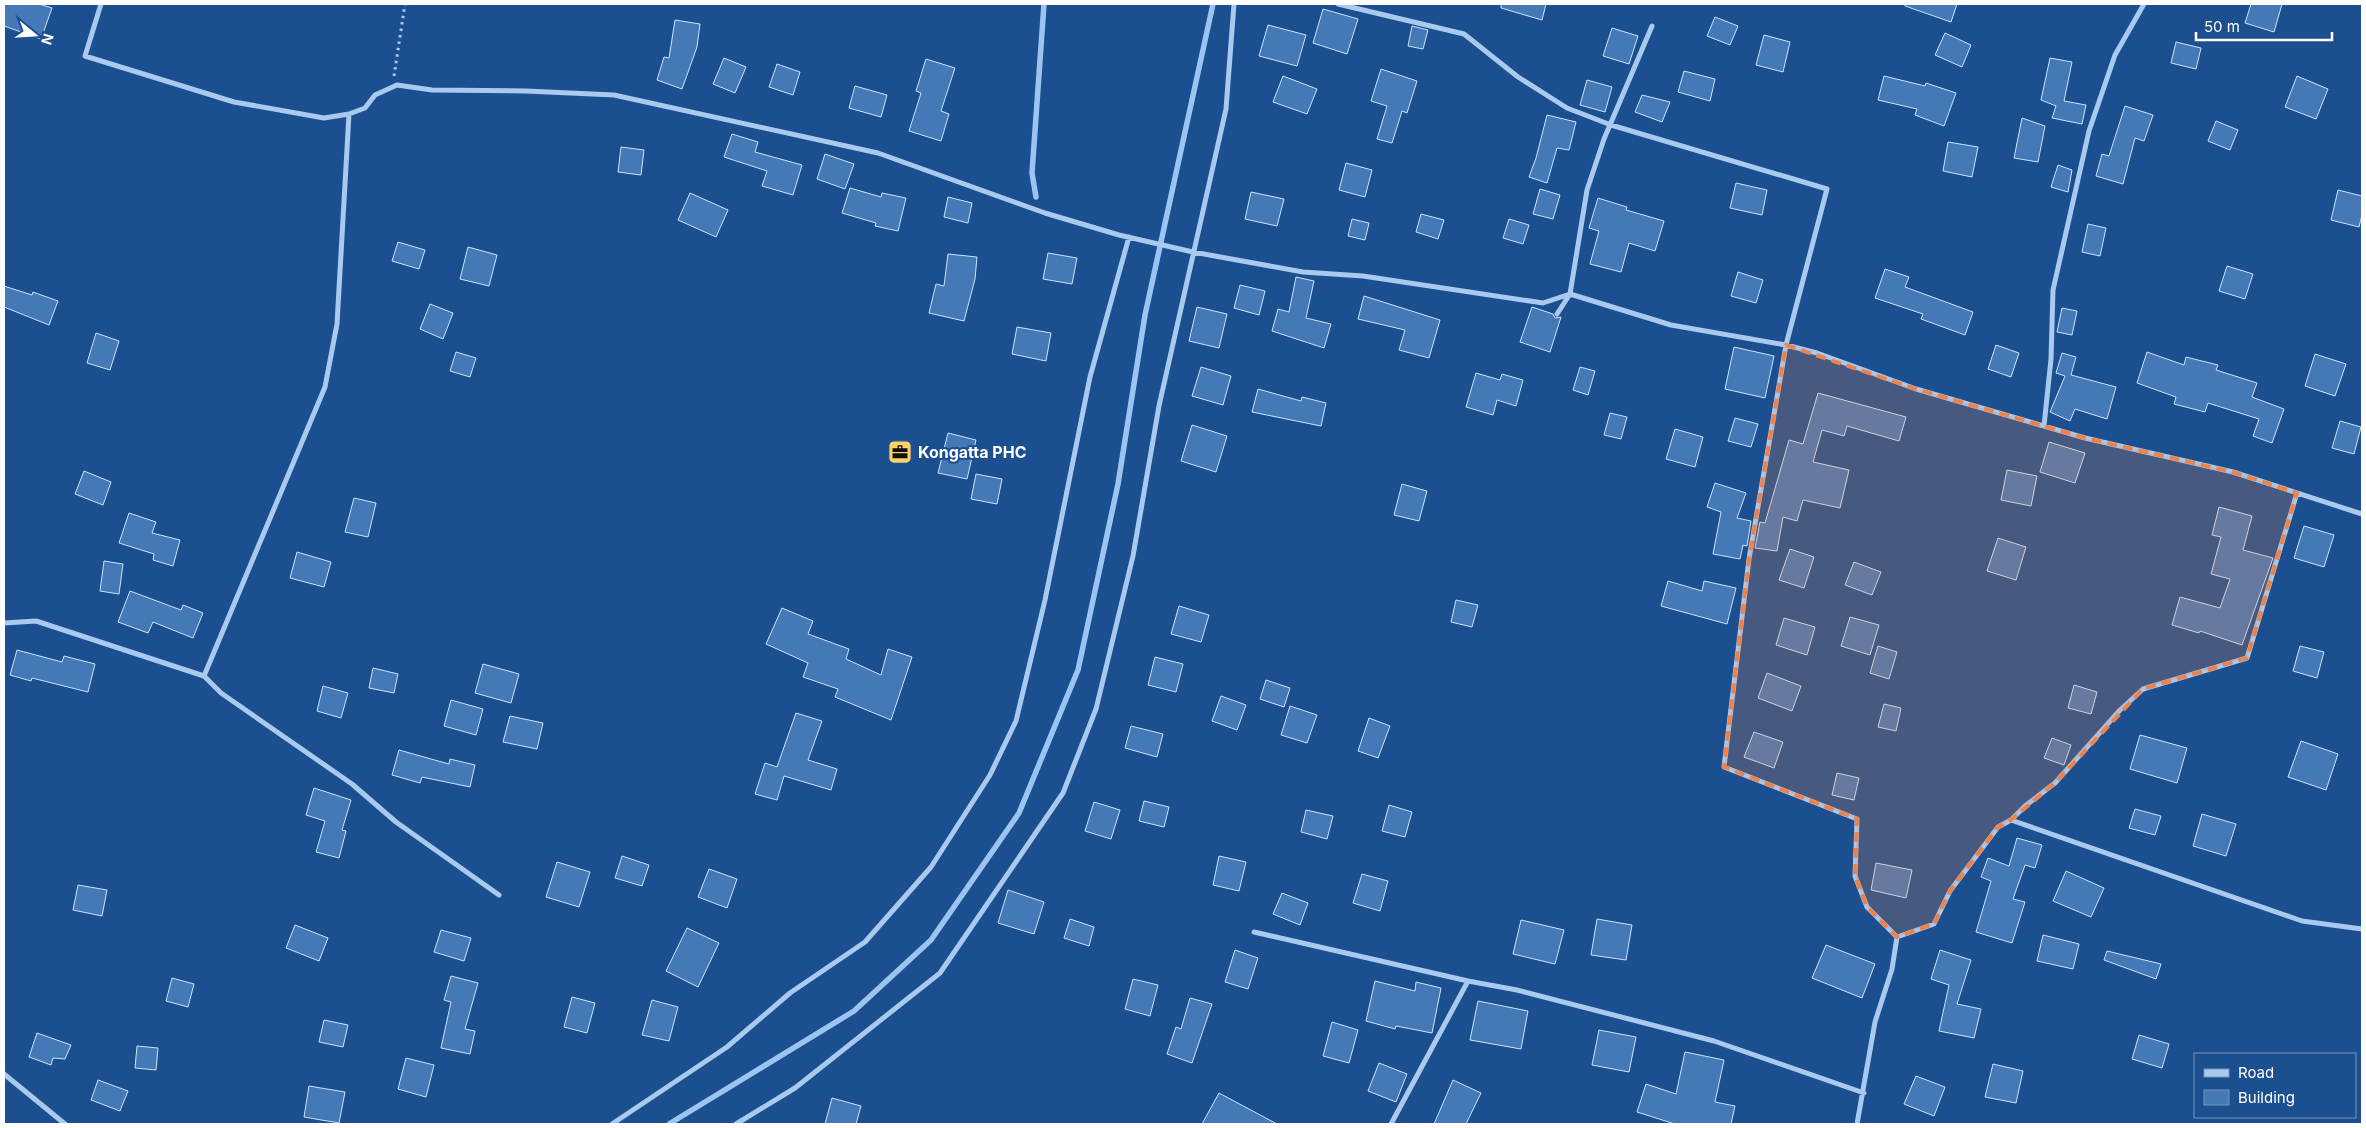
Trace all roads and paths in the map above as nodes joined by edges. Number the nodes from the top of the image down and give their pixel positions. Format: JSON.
{"nodes":[{"id":1,"x":101,"y":4,"type":"edge"},
{"id":2,"x":405,"y":4,"type":"edge"},
{"id":3,"x":1234,"y":4,"type":"edge"},
{"id":4,"x":1338,"y":4,"type":"edge"},
{"id":5,"x":2144,"y":4,"type":"edge"},
{"id":6,"x":1652,"y":26,"type":"dead end"},
{"id":7,"x":393,"y":87,"type":"junction"},
{"id":8,"x":349,"y":114,"type":"junction"},
{"id":9,"x":1611,"y":125,"type":"junction"},
{"id":10,"x":1129,"y":237,"type":"junction"},
{"id":11,"x":1193,"y":252,"type":"junction"},
{"id":12,"x":1570,"y":294,"type":"junction"},
{"id":13,"x":1558,"y":314,"type":"dead end"},
{"id":14,"x":1786,"y":345,"type":"junction"},
{"id":15,"x":2044,"y":426,"type":"junction"},
{"id":16,"x":2297,"y":493,"type":"junction"},
{"id":17,"x":2362,"y":514,"type":"edge"},
{"id":18,"x":4,"y":623,"type":"edge"},
{"id":19,"x":204,"y":676,"type":"junction"},
{"id":20,"x":2012,"y":820,"type":"junction"},
{"id":21,"x":499,"y":895,"type":"dead end"},
{"id":22,"x":2362,"y":929,"type":"edge"},
{"id":23,"x":1254,"y":932,"type":"dead end"},
{"id":24,"x":1897,"y":937,"type":"junction"},
{"id":25,"x":1468,"y":981,"type":"junction"},
{"id":26,"x":4,"y":1074,"type":"edge"},
{"id":27,"x":1864,"y":1092,"type":"junction"},
{"id":28,"x":65,"y":1124,"type":"edge"},
{"id":29,"x":612,"y":1124,"type":"edge"},
{"id":30,"x":736,"y":1124,"type":"edge"},
{"id":31,"x":1391,"y":1124,"type":"edge"},
{"id":32,"x":1857,"y":1124,"type":"edge"}],
"edges":[{"from":1,"to":8,"type":"street"},
{"from":2,"to":7,"type":"path"},
{"from":3,"to":11,"type":"street"},
{"from":4,"to":9,"type":"street"},
{"from":5,"to":15,"type":"street"},
{"from":6,"to":9,"type":"street"},
{"from":7,"to":8,"type":"street"},
{"from":7,"to":10,"type":"street"},
{"from":8,"to":19,"type":"street"},
{"from":9,"to":12,"type":"street"},
{"from":9,"to":14,"type":"street"},
{"from":10,"to":11,"type":"street"},
{"from":10,"to":29,"type":"street"},
{"from":11,"to":12,"type":"street"},
{"from":11,"to":30,"type":"street"},
{"from":12,"to":13,"type":"street"},
{"from":12,"to":14,"type":"street"},
{"from":14,"to":15,"type":"street"},
{"from":14,"to":24,"type":"street"},
{"from":15,"to":16,"type":"street"},
{"from":16,"to":17,"type":"street"},
{"from":16,"to":20,"type":"street"},
{"from":18,"to":19,"type":"street"},
{"from":19,"to":21,"type":"street"},
{"from":20,"to":22,"type":"street"},
{"from":20,"to":24,"type":"street"},
{"from":23,"to":25,"type":"street"},
{"from":24,"to":27,"type":"street"},
{"from":25,"to":27,"type":"street"},
{"from":25,"to":31,"type":"street"},
{"from":26,"to":28,"type":"street"},
{"from":27,"to":32,"type":"street"}]}
